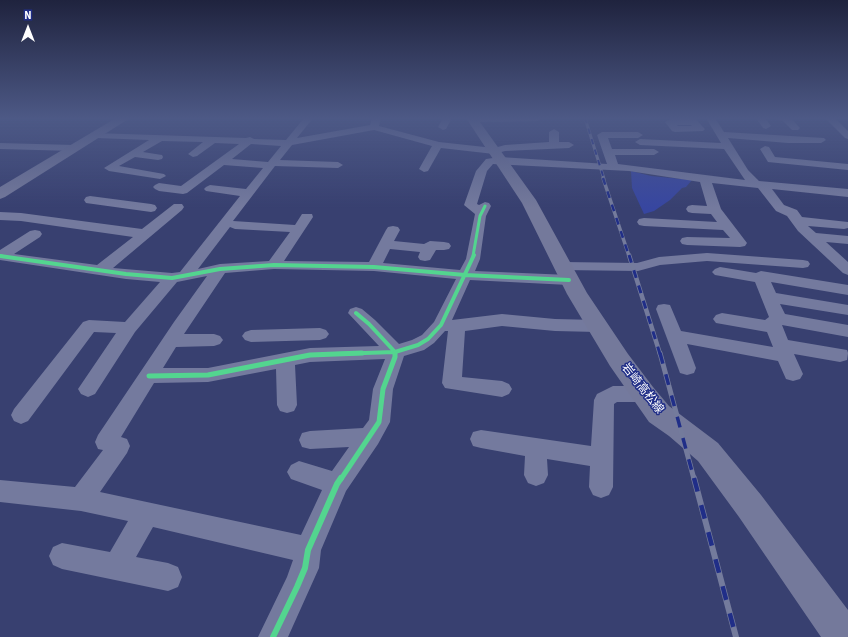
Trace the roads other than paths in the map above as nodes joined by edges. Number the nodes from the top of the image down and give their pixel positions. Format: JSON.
{"nodes":[{"id":1,"x":64,"y":148,"type":"edge"},
{"id":2,"x":74,"y":148,"type":"joint"},
{"id":3,"x":144,"y":148,"type":"edge"},
{"id":4,"x":202,"y":148,"type":"edge"},
{"id":5,"x":240,"y":148,"type":"edge"},
{"id":6,"x":283,"y":148,"type":"edge"},
{"id":7,"x":436,"y":148,"type":"edge"},
{"id":8,"x":452,"y":148,"type":"edge"},
{"id":9,"x":491,"y":148,"type":"edge"},
{"id":10,"x":509,"y":148,"type":"edge"},
{"id":11,"x":607,"y":148,"type":"edge"},
{"id":12,"x":727,"y":148,"type":"edge"},
{"id":13,"x":765,"y":150,"type":"dead end"},
{"id":14,"x":236,"y":151,"type":"junction"},
{"id":15,"x":816,"y":151,"type":"dead end"},
{"id":16,"x":251,"y":152,"type":"dead end"},
{"id":17,"x":609,"y":152,"type":"junction"},
{"id":18,"x":654,"y":152,"type":"dead end"},
{"id":19,"x":135,"y":154,"type":"junction"},
{"id":20,"x":193,"y":154,"type":"dead end"},
{"id":21,"x":158,"y":157,"type":"dead end"},
{"id":22,"x":498,"y":157,"type":"junction"},
{"id":23,"x":272,"y":159,"type":"junction"},
{"id":24,"x":223,"y":162,"type":"junction"},
{"id":25,"x":338,"y":165,"type":"dead end"},
{"id":26,"x":826,"y":165,"type":"junction"},
{"id":27,"x":614,"y":166,"type":"junction"},
{"id":28,"x":848,"y":167,"type":"edge"},
{"id":29,"x":424,"y":169,"type":"dead end"},
{"id":30,"x":814,"y":172,"type":"dead end"},
{"id":31,"x":160,"y":176,"type":"dead end"},
{"id":32,"x":705,"y":179,"type":"junction"},
{"id":33,"x":759,"y":185,"type":"junction"},
{"id":34,"x":159,"y":187,"type":"dead end"},
{"id":35,"x":210,"y":189,"type":"dead end"},
{"id":36,"x":822,"y":190,"type":"junction"},
{"id":37,"x":249,"y":193,"type":"junction"},
{"id":38,"x":848,"y":193,"type":"edge"},
{"id":39,"x":0,"y":194,"type":"edge"},
{"id":40,"x":90,"y":200,"type":"dead end"},
{"id":41,"x":120,"y":205,"type":"junction"},
{"id":42,"x":151,"y":208,"type":"dead end"},
{"id":43,"x":178,"y":208,"type":"dead end"},
{"id":44,"x":692,"y":209,"type":"dead end"},
{"id":45,"x":715,"y":210,"type":"junction"},
{"id":46,"x":0,"y":216,"type":"edge"},
{"id":47,"x":307,"y":217,"type":"dead end"},
{"id":48,"x":798,"y":221,"type":"junction"},
{"id":49,"x":644,"y":222,"type":"dead end"},
{"id":50,"x":844,"y":224,"type":"dead end"},
{"id":51,"x":234,"y":225,"type":"dead end"},
{"id":52,"x":727,"y":226,"type":"junction"},
{"id":53,"x":86,"y":227,"type":"junction"},
{"id":54,"x":299,"y":229,"type":"junction"},
{"id":55,"x":393,"y":230,"type":"dead end"},
{"id":56,"x":35,"y":234,"type":"dead end"},
{"id":57,"x":146,"y":234,"type":"junction"},
{"id":58,"x":813,"y":237,"type":"junction"},
{"id":59,"x":848,"y":240,"type":"edge"},
{"id":60,"x":687,"y":241,"type":"dead end"},
{"id":61,"x":386,"y":244,"type":"junction"},
{"id":62,"x":444,"y":246,"type":"dead end"},
{"id":63,"x":428,"y":249,"type":"junction"},
{"id":64,"x":832,"y":255,"type":"junction"},
{"id":65,"x":0,"y":256,"type":"edge"},
{"id":66,"x":848,"y":256,"type":"edge"},
{"id":67,"x":803,"y":264,"type":"dead end"},
{"id":68,"x":274,"y":265,"type":"junction"},
{"id":69,"x":374,"y":267,"type":"junction"},
{"id":70,"x":220,"y":269,"type":"junction"},
{"id":71,"x":102,"y":270,"type":"junction"},
{"id":72,"x":420,"y":270,"type":"junction"},
{"id":73,"x":848,"y":271,"type":"edge"},
{"id":74,"x":720,"y":272,"type":"dead end"},
{"id":75,"x":565,"y":273,"type":"junction"},
{"id":76,"x":465,"y":275,"type":"junction"},
{"id":77,"x":179,"y":276,"type":"junction"},
{"id":78,"x":762,"y":278,"type":"junction"},
{"id":79,"x":848,"y":289,"type":"edge"},
{"id":80,"x":769,"y":297,"type":"junction"},
{"id":81,"x":664,"y":309,"type":"dead end"},
{"id":82,"x":848,"y":310,"type":"edge"},
{"id":83,"x":356,"y":313,"type":"dead end"},
{"id":84,"x":722,"y":319,"type":"dead end"},
{"id":85,"x":776,"y":323,"type":"junction"},
{"id":86,"x":449,"y":325,"type":"junction"},
{"id":87,"x":598,"y":326,"type":"junction"},
{"id":88,"x":129,"y":328,"type":"junction"},
{"id":89,"x":848,"y":331,"type":"edge"},
{"id":90,"x":251,"y":336,"type":"dead end"},
{"id":91,"x":674,"y":336,"type":"junction"},
{"id":92,"x":214,"y":340,"type":"dead end"},
{"id":93,"x":171,"y":341,"type":"junction"},
{"id":94,"x":783,"y":351,"type":"junction"},
{"id":95,"x":395,"y":352,"type":"junction"},
{"id":96,"x":840,"y":355,"type":"dead end"},
{"id":97,"x":288,"y":360,"type":"junction"},
{"id":98,"x":687,"y":368,"type":"dead end"},
{"id":99,"x":793,"y":374,"type":"dead end"},
{"id":100,"x":149,"y":376,"type":"junction"},
{"id":101,"x":88,"y":389,"type":"dead end"},
{"id":102,"x":502,"y":389,"type":"dead end"},
{"id":103,"x":644,"y":394,"type":"junction"},
{"id":104,"x":287,"y":404,"type":"dead end"},
{"id":105,"x":21,"y":415,"type":"dead end"},
{"id":106,"x":370,"y":437,"type":"junction"},
{"id":107,"x":481,"y":439,"type":"dead end"},
{"id":108,"x":310,"y":440,"type":"dead end"},
{"id":109,"x":536,"y":448,"type":"junction"},
{"id":110,"x":601,"y":458,"type":"junction"},
{"id":111,"x":299,"y":472,"type":"dead end"},
{"id":112,"x":536,"y":475,"type":"dead end"},
{"id":113,"x":337,"y":484,"type":"junction"},
{"id":114,"x":601,"y":487,"type":"dead end"},
{"id":115,"x":0,"y":491,"type":"edge"},
{"id":116,"x":81,"y":499,"type":"junction"},
{"id":117,"x":147,"y":513,"type":"junction"},
{"id":118,"x":308,"y":550,"type":"junction"},
{"id":119,"x":62,"y":556,"type":"dead end"},
{"id":120,"x":116,"y":567,"type":"junction"},
{"id":121,"x":168,"y":577,"type":"dead end"},
{"id":122,"x":273,"y":637,"type":"edge"},
{"id":123,"x":844,"y":637,"type":"edge"}],
"edges":[{"from":1,"to":2,"type":"street"},
{"from":2,"to":39,"type":"main road"},
{"from":3,"to":19,"type":"street"},
{"from":4,"to":20,"type":"street"},
{"from":5,"to":14,"type":"street"},
{"from":6,"to":23,"type":"street"},
{"from":7,"to":29,"type":"street"},
{"from":8,"to":22,"type":"street"},
{"from":9,"to":22,"type":"main road","name":"岩崎高松線"},
{"from":10,"to":22,"type":"street"},
{"from":11,"to":17,"type":"street"},
{"from":12,"to":33,"type":"street"},
{"from":13,"to":26,"type":"street"},
{"from":14,"to":16,"type":"street"},
{"from":14,"to":24,"type":"street"},
{"from":15,"to":26,"type":"street"},
{"from":17,"to":18,"type":"street"},
{"from":17,"to":27,"type":"street"},
{"from":19,"to":21,"type":"street"},
{"from":19,"to":31,"type":"street"},
{"from":22,"to":27,"type":"street"},
{"from":22,"to":75,"type":"main road","name":"岩崎高松線"},
{"from":22,"to":76,"type":"street"},
{"from":23,"to":24,"type":"street"},
{"from":23,"to":25,"type":"street"},
{"from":23,"to":37,"type":"street"},
{"from":24,"to":34,"type":"street"},
{"from":26,"to":28,"type":"street"},
{"from":27,"to":32,"type":"street"},
{"from":30,"to":36,"type":"street"},
{"from":32,"to":33,"type":"street"},
{"from":32,"to":45,"type":"street"},
{"from":33,"to":36,"type":"street"},
{"from":33,"to":48,"type":"street"},
{"from":35,"to":37,"type":"street"},
{"from":36,"to":38,"type":"street"},
{"from":37,"to":77,"type":"street"},
{"from":40,"to":41,"type":"street"},
{"from":41,"to":42,"type":"street"},
{"from":41,"to":53,"type":"street"},
{"from":43,"to":57,"type":"street"},
{"from":44,"to":45,"type":"street"},
{"from":45,"to":52,"type":"street"},
{"from":46,"to":53,"type":"street"},
{"from":47,"to":54,"type":"street"},
{"from":48,"to":50,"type":"street"},
{"from":48,"to":58,"type":"street"},
{"from":49,"to":52,"type":"street"},
{"from":51,"to":54,"type":"street"},
{"from":52,"to":60,"type":"street"},
{"from":53,"to":57,"type":"street"},
{"from":54,"to":68,"type":"street"},
{"from":55,"to":61,"type":"street"},
{"from":56,"to":65,"type":"street"},
{"from":57,"to":71,"type":"street"},
{"from":58,"to":59,"type":"street"},
{"from":58,"to":64,"type":"street"},
{"from":61,"to":63,"type":"street"},
{"from":61,"to":69,"type":"street"},
{"from":62,"to":63,"type":"street"},
{"from":63,"to":72,"type":"street"},
{"from":64,"to":66,"type":"street"},
{"from":64,"to":73,"type":"street"},
{"from":65,"to":71,"type":"street"},
{"from":67,"to":75,"type":"street"},
{"from":68,"to":69,"type":"street"},
{"from":68,"to":70,"type":"street"},
{"from":69,"to":72,"type":"street"},
{"from":70,"to":77,"type":"street"},
{"from":70,"to":93,"type":"street"},
{"from":71,"to":77,"type":"street"},
{"from":72,"to":76,"type":"street"},
{"from":73,"to":79,"type":"street"},
{"from":74,"to":78,"type":"street"},
{"from":75,"to":76,"type":"street"},
{"from":75,"to":87,"type":"main road","name":"岩崎高松線"},
{"from":76,"to":86,"type":"street"},
{"from":77,"to":88,"type":"street"},
{"from":78,"to":79,"type":"street"},
{"from":78,"to":80,"type":"street"},
{"from":80,"to":82,"type":"street"},
{"from":80,"to":85,"type":"street"},
{"from":81,"to":91,"type":"street"},
{"from":83,"to":95,"type":"street"},
{"from":84,"to":85,"type":"street"},
{"from":85,"to":89,"type":"street"},
{"from":85,"to":94,"type":"street"},
{"from":86,"to":87,"type":"street"},
{"from":86,"to":95,"type":"street"},
{"from":86,"to":102,"type":"street"},
{"from":87,"to":103,"type":"main road","name":"岩崎高松線"},
{"from":88,"to":101,"type":"street"},
{"from":88,"to":105,"type":"street"},
{"from":90,"to":97,"type":"street"},
{"from":91,"to":94,"type":"street"},
{"from":91,"to":98,"type":"street"},
{"from":92,"to":93,"type":"street"},
{"from":93,"to":100,"type":"street"},
{"from":94,"to":96,"type":"street"},
{"from":94,"to":99,"type":"street"},
{"from":95,"to":97,"type":"street"},
{"from":95,"to":106,"type":"street"},
{"from":97,"to":100,"type":"street"},
{"from":97,"to":104,"type":"street"},
{"from":100,"to":116,"type":"street"},
{"from":103,"to":110,"type":"street"},
{"from":103,"to":123,"type":"main road","name":"岩崎高松線"},
{"from":106,"to":108,"type":"street"},
{"from":106,"to":113,"type":"street"},
{"from":107,"to":109,"type":"street"},
{"from":109,"to":110,"type":"street"},
{"from":109,"to":112,"type":"street"},
{"from":110,"to":114,"type":"street"},
{"from":111,"to":113,"type":"street"},
{"from":113,"to":118,"type":"street"},
{"from":115,"to":116,"type":"street"},
{"from":116,"to":117,"type":"street"},
{"from":117,"to":118,"type":"street"},
{"from":117,"to":120,"type":"street"},
{"from":118,"to":122,"type":"street"},
{"from":119,"to":120,"type":"street"},
{"from":120,"to":121,"type":"street"}]}
